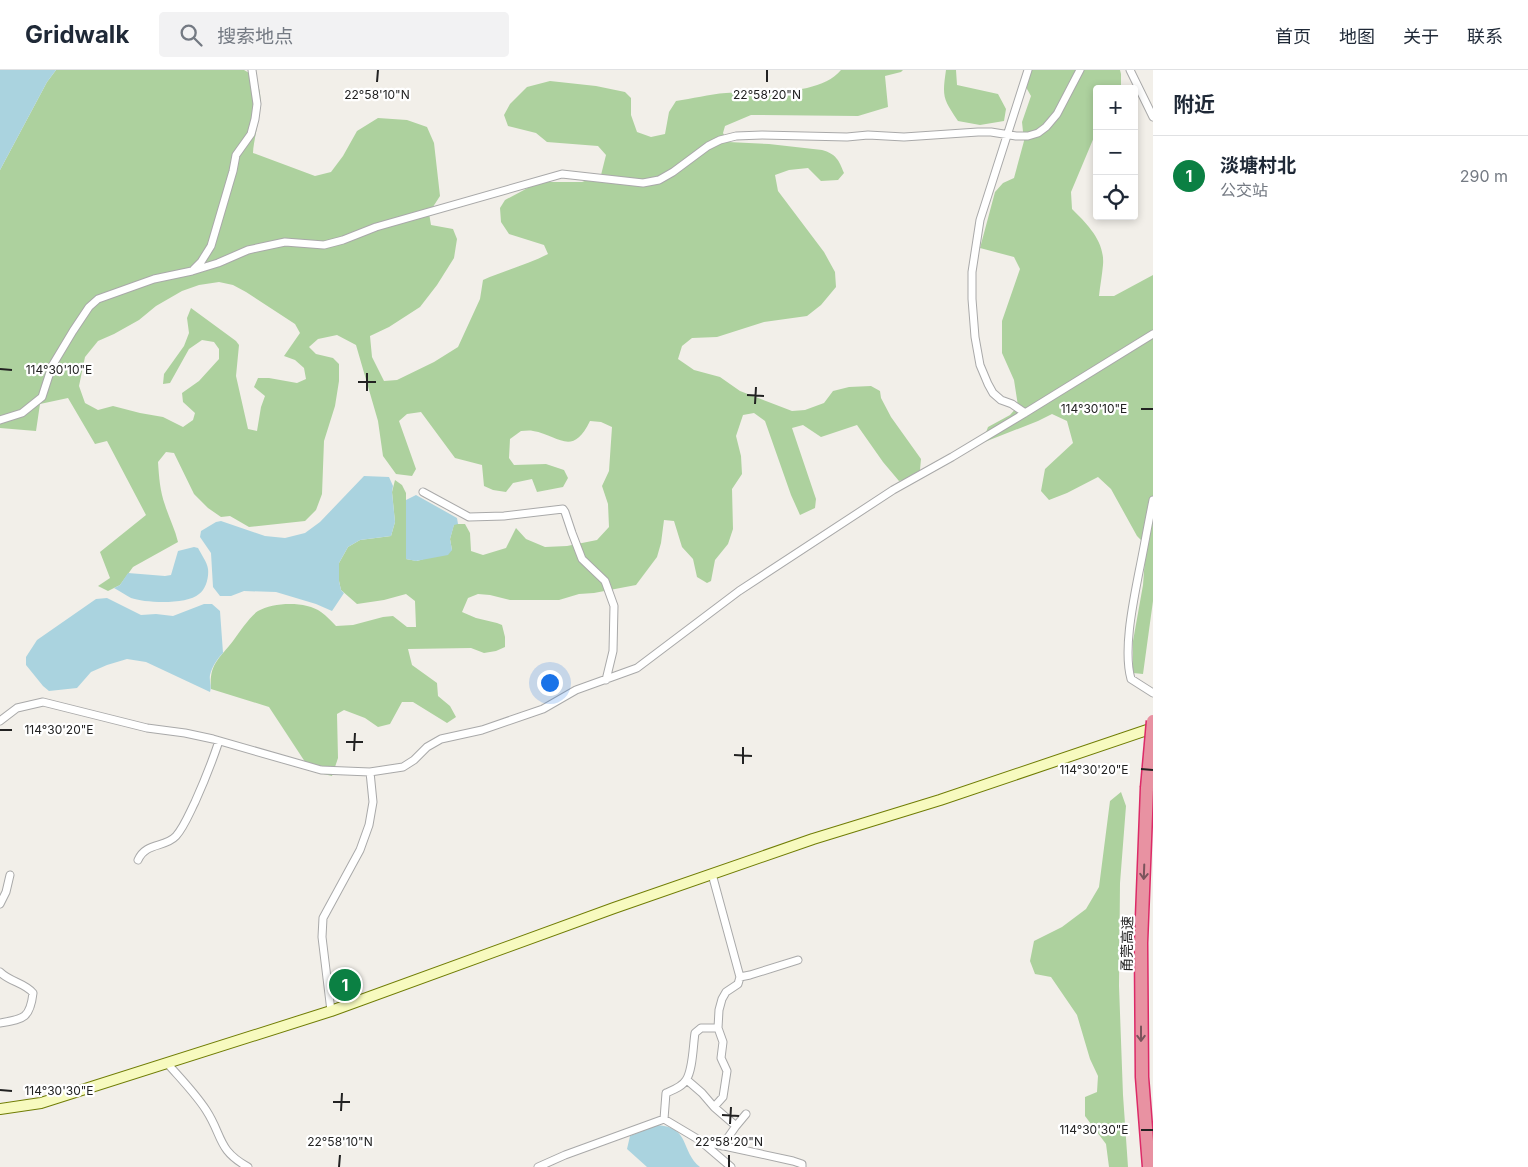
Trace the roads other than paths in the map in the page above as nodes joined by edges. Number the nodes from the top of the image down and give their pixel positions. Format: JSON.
{"nodes":[{"id":1,"x":252,"y":70,"type":"edge"},
{"id":2,"x":1028,"y":70,"type":"edge"},
{"id":3,"x":1080,"y":70,"type":"edge"},
{"id":4,"x":1130,"y":70,"type":"edge"},
{"id":5,"x":1153,"y":117,"type":"edge"},
{"id":6,"x":1008,"y":135,"type":"junction"},
{"id":7,"x":192,"y":271,"type":"junction"},
{"id":8,"x":1153,"y":334,"type":"edge"},
{"id":9,"x":1025,"y":413,"type":"junction"},
{"id":10,"x":0,"y":420,"type":"edge"},
{"id":11,"x":423,"y":492,"type":"dead end"},
{"id":12,"x":1153,"y":500,"type":"edge"},
{"id":13,"x":606,"y":680,"type":"junction"},
{"id":14,"x":1153,"y":693,"type":"edge"},
{"id":15,"x":0,"y":721,"type":"edge"},
{"id":16,"x":1153,"y":721,"type":"edge"},
{"id":17,"x":1153,"y":728,"type":"edge"},
{"id":18,"x":219,"y":741,"type":"junction"},
{"id":19,"x":370,"y":772,"type":"junction"},
{"id":20,"x":138,"y":860,"type":"dead end"},
{"id":21,"x":712,"y":874,"type":"junction"},
{"id":22,"x":10,"y":875,"type":"dead end"},
{"id":23,"x":0,"y":904,"type":"edge"},
{"id":24,"x":798,"y":960,"type":"dead end"},
{"id":25,"x":0,"y":972,"type":"edge"},
{"id":26,"x":740,"y":977,"type":"junction"},
{"id":27,"x":331,"y":1010,"type":"junction"},
{"id":28,"x":0,"y":1023,"type":"edge"},
{"id":29,"x":718,"y":1028,"type":"junction"},
{"id":30,"x":167,"y":1063,"type":"junction"},
{"id":31,"x":687,"y":1080,"type":"junction"},
{"id":32,"x":714,"y":1106,"type":"junction"},
{"id":33,"x":0,"y":1109,"type":"edge"},
{"id":34,"x":746,"y":1114,"type":"dead end"},
{"id":35,"x":664,"y":1119,"type":"junction"},
{"id":36,"x":736,"y":1126,"type":"junction"},
{"id":37,"x":701,"y":1141,"type":"junction"},
{"id":38,"x":722,"y":1146,"type":"junction"},
{"id":39,"x":248,"y":1167,"type":"edge"},
{"id":40,"x":538,"y":1167,"type":"edge"},
{"id":41,"x":731,"y":1167,"type":"edge"},
{"id":42,"x":802,"y":1167,"type":"edge"},
{"id":43,"x":1149,"y":1167,"type":"edge"}],
"edges":[{"from":1,"to":7,"type":"street"},
{"from":2,"to":6,"type":"street"},
{"from":3,"to":6,"type":"street"},
{"from":4,"to":5,"type":"street"},
{"from":6,"to":7,"type":"street"},
{"from":6,"to":9,"type":"street"},
{"from":7,"to":10,"type":"street"},
{"from":8,"to":9,"type":"street"},
{"from":9,"to":13,"type":"street"},
{"from":11,"to":13,"type":"street"},
{"from":12,"to":14,"type":"street"},
{"from":13,"to":19,"type":"street"},
{"from":15,"to":18,"type":"street"},
{"from":16,"to":43,"type":"highway","name":"甬莞高速","one_way":true,"bridge":true},
{"from":17,"to":21,"type":"main road"},
{"from":18,"to":19,"type":"street"},
{"from":18,"to":20,"type":"street"},
{"from":19,"to":27,"type":"street"},
{"from":21,"to":26,"type":"street"},
{"from":21,"to":27,"type":"main road"},
{"from":22,"to":23,"type":"street"},
{"from":24,"to":26,"type":"street"},
{"from":25,"to":28,"type":"street"},
{"from":26,"to":29,"type":"street"},
{"from":27,"to":30,"type":"main road"},
{"from":29,"to":31,"type":"street"},
{"from":29,"to":32,"type":"street"},
{"from":30,"to":33,"type":"main road"},
{"from":30,"to":39,"type":"street"},
{"from":31,"to":32,"type":"street"},
{"from":31,"to":35,"type":"street"},
{"from":32,"to":36,"type":"street"},
{"from":34,"to":36,"type":"street"},
{"from":35,"to":37,"type":"street"},
{"from":35,"to":40,"type":"street"},
{"from":36,"to":38,"type":"street"},
{"from":37,"to":38,"type":"street"},
{"from":37,"to":41,"type":"street"},
{"from":38,"to":42,"type":"street"}]}
